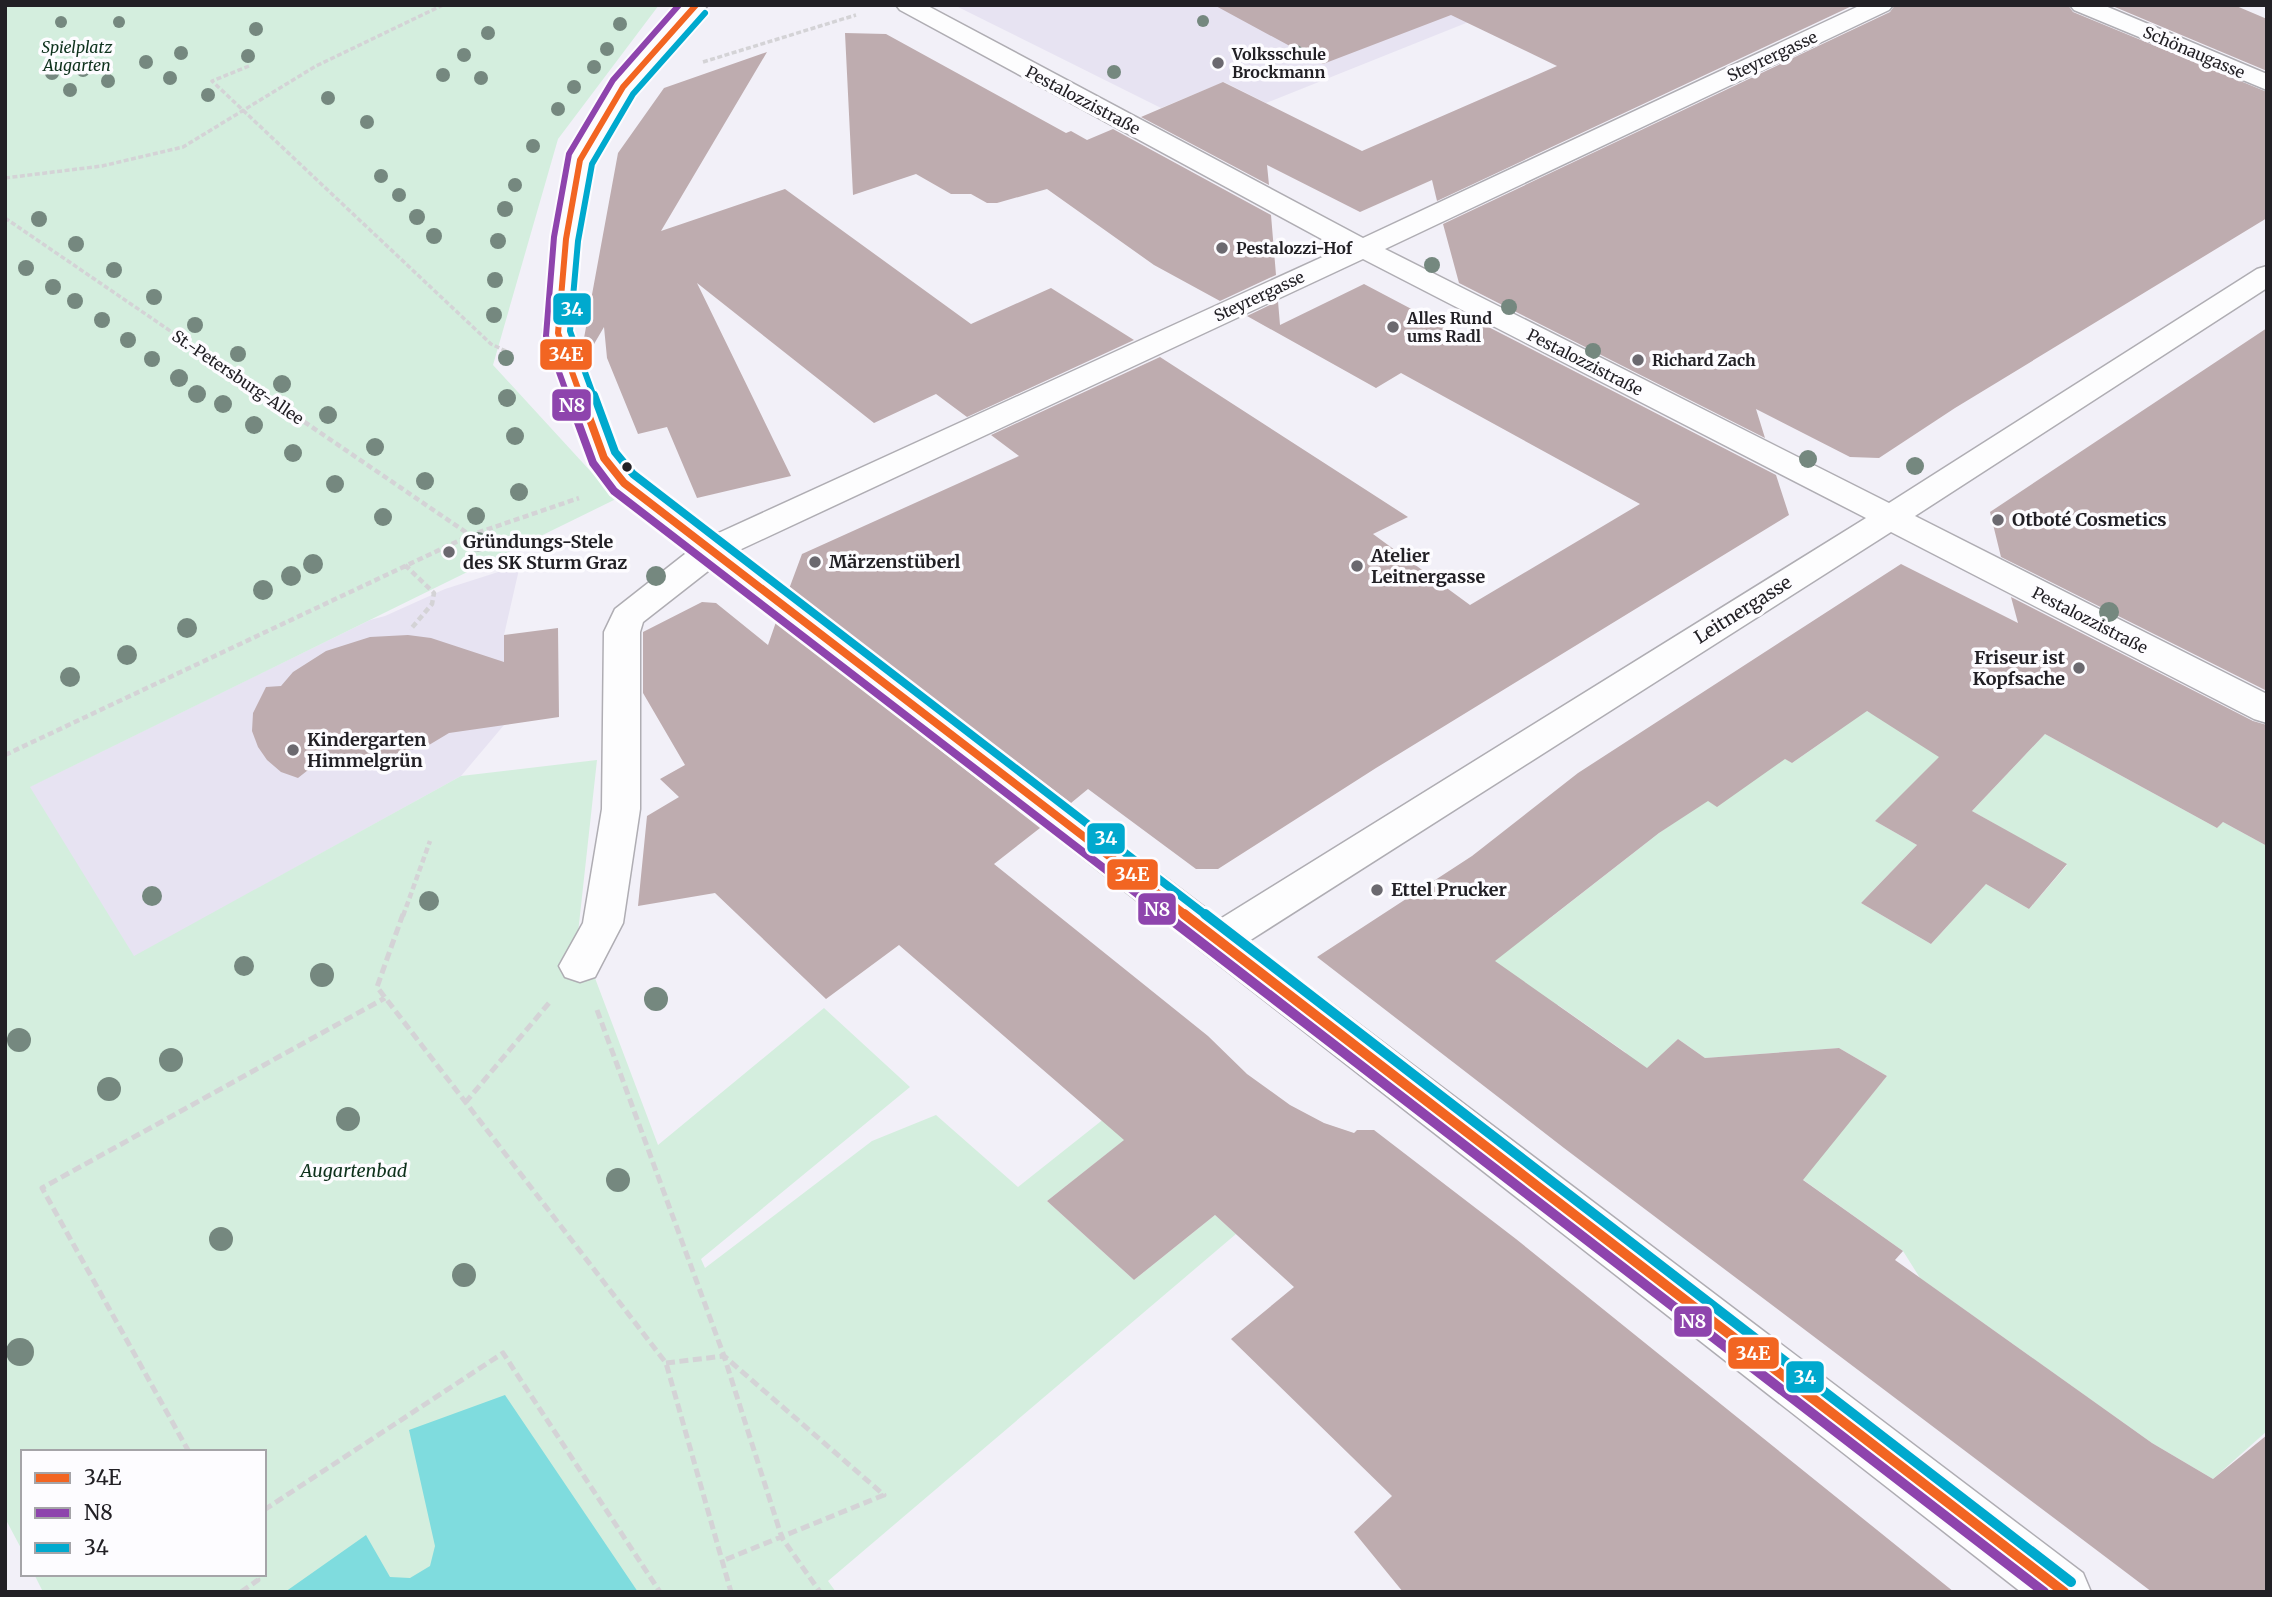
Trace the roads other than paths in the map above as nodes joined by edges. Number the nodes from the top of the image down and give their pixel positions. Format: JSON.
{"nodes":[{"id":1,"x":696,"y":5,"type":"edge"},
{"id":2,"x":908,"y":5,"type":"edge"},
{"id":3,"x":1881,"y":5,"type":"edge"},
{"id":4,"x":2082,"y":5,"type":"edge"},
{"id":5,"x":2267,"y":83,"type":"edge"},
{"id":6,"x":1361,"y":248,"type":"junction"},
{"id":7,"x":2267,"y":275,"type":"edge"},
{"id":8,"x":1890,"y":517,"type":"junction"},
{"id":9,"x":712,"y":550,"type":"junction"},
{"id":10,"x":2267,"y":710,"type":"edge"},
{"id":11,"x":1216,"y":942,"type":"junction"},
{"id":12,"x":580,"y":966,"type":"road end"},
{"id":13,"x":2064,"y":1592,"type":"edge"}],
"edges":[{"from":1,"to":9,"type":"street"},
{"from":2,"to":6,"type":"street","name":"Pestalozzistraße"},
{"from":3,"to":6,"type":"street","name":"Steyrergasse"},
{"from":4,"to":5,"type":"street","name":"Schönaugasse"},
{"from":6,"to":8,"type":"street","name":"Pestalozzistraße"},
{"from":6,"to":9,"type":"street","name":"Steyrergasse"},
{"from":7,"to":8,"type":"street","name":"Leitnergasse"},
{"from":8,"to":10,"type":"street","name":"Pestalozzistraße"},
{"from":8,"to":11,"type":"street","name":"Leitnergasse"},
{"from":9,"to":11,"type":"street"},
{"from":9,"to":12,"type":"street","name":"Steyrergasse"},
{"from":11,"to":13,"type":"street"}]}
